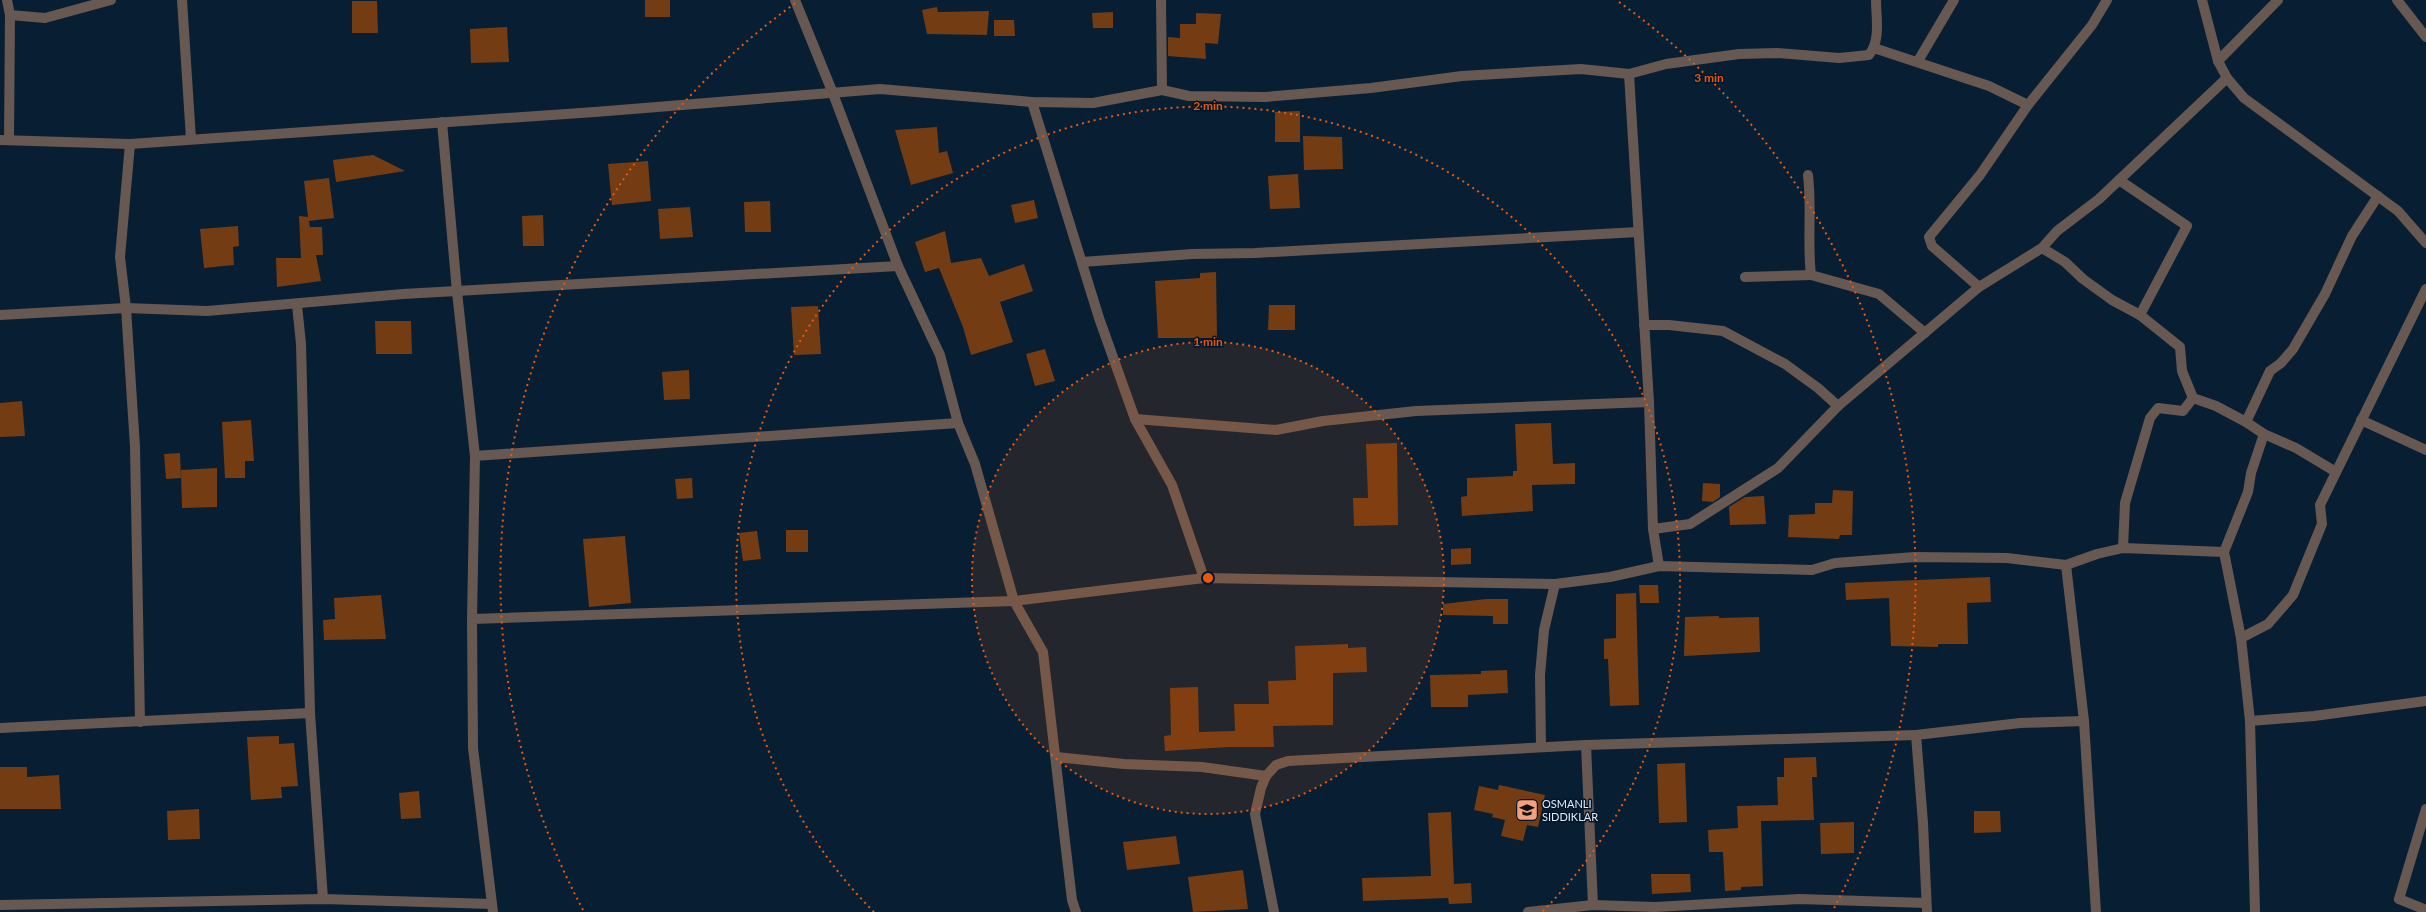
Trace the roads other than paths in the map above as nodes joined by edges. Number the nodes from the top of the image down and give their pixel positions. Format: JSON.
{"nodes":[{"id":1,"x":7,"y":0,"type":"edge"},
{"id":2,"x":111,"y":0,"type":"edge"},
{"id":3,"x":182,"y":0,"type":"edge"},
{"id":4,"x":795,"y":0,"type":"edge"},
{"id":5,"x":1162,"y":0,"type":"edge"},
{"id":6,"x":1876,"y":0,"type":"edge"},
{"id":7,"x":1954,"y":0,"type":"edge"},
{"id":8,"x":2107,"y":0,"type":"edge"},
{"id":9,"x":2202,"y":0,"type":"edge"},
{"id":10,"x":2278,"y":0,"type":"edge"},
{"id":11,"x":2397,"y":0,"type":"edge"},
{"id":12,"x":10,"y":15,"type":"junction"},
{"id":13,"x":2426,"y":37,"type":"edge"},
{"id":14,"x":1874,"y":48,"type":"junction"},
{"id":15,"x":1918,"y":61,"type":"junction"},
{"id":16,"x":2218,"y":61,"type":"junction"},
{"id":17,"x":1629,"y":74,"type":"junction"},
{"id":18,"x":2227,"y":78,"type":"junction"},
{"id":19,"x":1162,"y":90,"type":"junction"},
{"id":20,"x":832,"y":91,"type":"junction"},
{"id":21,"x":1032,"y":102,"type":"junction"},
{"id":22,"x":2028,"y":105,"type":"junction"},
{"id":23,"x":442,"y":122,"type":"junction"},
{"id":24,"x":191,"y":139,"type":"junction"},
{"id":25,"x":4,"y":140,"type":"edge"},
{"id":26,"x":130,"y":144,"type":"junction"},
{"id":27,"x":1808,"y":175,"type":"dead end"},
{"id":28,"x":2119,"y":180,"type":"junction"},
{"id":29,"x":2378,"y":196,"type":"junction"},
{"id":30,"x":1638,"y":232,"type":"junction"},
{"id":31,"x":2426,"y":243,"type":"edge"},
{"id":32,"x":2042,"y":248,"type":"junction"},
{"id":33,"x":1082,"y":262,"type":"junction"},
{"id":34,"x":898,"y":266,"type":"junction"},
{"id":35,"x":1811,"y":275,"type":"junction"},
{"id":36,"x":1745,"y":277,"type":"dead end"},
{"id":37,"x":1980,"y":287,"type":"junction"},
{"id":38,"x":2426,"y":289,"type":"edge"},
{"id":39,"x":457,"y":292,"type":"junction"},
{"id":40,"x":297,"y":305,"type":"junction"},
{"id":41,"x":126,"y":308,"type":"junction"},
{"id":42,"x":0,"y":315,"type":"edge"},
{"id":43,"x":2140,"y":315,"type":"junction"},
{"id":44,"x":1644,"y":325,"type":"junction"},
{"id":45,"x":1925,"y":334,"type":"junction"},
{"id":46,"x":2193,"y":398,"type":"junction"},
{"id":47,"x":1649,"y":402,"type":"junction"},
{"id":48,"x":1838,"y":406,"type":"junction"},
{"id":49,"x":1135,"y":418,"type":"junction"},
{"id":50,"x":2361,"y":420,"type":"junction"},
{"id":51,"x":2246,"y":422,"type":"junction"},
{"id":52,"x":958,"y":423,"type":"junction"},
{"id":53,"x":2264,"y":434,"type":"junction"},
{"id":54,"x":2426,"y":450,"type":"edge"},
{"id":55,"x":475,"y":456,"type":"junction"},
{"id":56,"x":2336,"y":472,"type":"junction"},
{"id":57,"x":1653,"y":529,"type":"junction"},
{"id":58,"x":2123,"y":548,"type":"junction"},
{"id":59,"x":2224,"y":552,"type":"junction"},
{"id":60,"x":2066,"y":565,"type":"junction"},
{"id":61,"x":1659,"y":566,"type":"junction"},
{"id":62,"x":1204,"y":578,"type":"junction"},
{"id":63,"x":1555,"y":584,"type":"junction"},
{"id":64,"x":1014,"y":601,"type":"junction"},
{"id":65,"x":472,"y":619,"type":"junction"},
{"id":66,"x":2241,"y":638,"type":"junction"},
{"id":67,"x":2426,"y":701,"type":"edge"},
{"id":68,"x":310,"y":713,"type":"junction"},
{"id":69,"x":2250,"y":721,"type":"junction"},
{"id":70,"x":140,"y":722,"type":"junction"},
{"id":71,"x":2084,"y":722,"type":"junction"},
{"id":72,"x":0,"y":728,"type":"edge"},
{"id":73,"x":1916,"y":735,"type":"junction"},
{"id":74,"x":1586,"y":745,"type":"junction"},
{"id":75,"x":1541,"y":747,"type":"junction"},
{"id":76,"x":1056,"y":757,"type":"junction"},
{"id":77,"x":1266,"y":776,"type":"junction"},
{"id":78,"x":2425,"y":815,"type":"edge"},
{"id":79,"x":323,"y":898,"type":"junction"},
{"id":80,"x":0,"y":905,"type":"edge"},
{"id":81,"x":1593,"y":905,"type":"junction"},
{"id":82,"x":493,"y":908,"type":"edge"},
{"id":83,"x":1926,"y":908,"type":"edge"},
{"id":84,"x":2426,"y":910,"type":"edge"},
{"id":85,"x":1076,"y":912,"type":"edge"},
{"id":86,"x":1274,"y":912,"type":"edge"},
{"id":87,"x":1528,"y":912,"type":"edge"},
{"id":88,"x":2096,"y":912,"type":"edge"},
{"id":89,"x":2255,"y":912,"type":"edge"}],
"edges":[{"from":1,"to":12,"type":"street"},
{"from":2,"to":12,"type":"street"},
{"from":3,"to":24,"type":"street"},
{"from":4,"to":20,"type":"street"},
{"from":5,"to":19,"type":"street"},
{"from":6,"to":14,"type":"street"},
{"from":7,"to":15,"type":"street"},
{"from":8,"to":22,"type":"street"},
{"from":9,"to":16,"type":"street"},
{"from":10,"to":16,"type":"street"},
{"from":11,"to":13,"type":"street"},
{"from":12,"to":25,"type":"street"},
{"from":14,"to":15,"type":"street"},
{"from":14,"to":17,"type":"street"},
{"from":15,"to":22,"type":"street"},
{"from":16,"to":18,"type":"street"},
{"from":17,"to":19,"type":"street"},
{"from":17,"to":30,"type":"street"},
{"from":18,"to":28,"type":"street"},
{"from":18,"to":29,"type":"street"},
{"from":19,"to":21,"type":"street"},
{"from":20,"to":21,"type":"street"},
{"from":20,"to":23,"type":"street"},
{"from":20,"to":34,"type":"street"},
{"from":21,"to":33,"type":"street"},
{"from":22,"to":37,"type":"street"},
{"from":23,"to":24,"type":"street"},
{"from":23,"to":39,"type":"street"},
{"from":24,"to":26,"type":"street"},
{"from":25,"to":26,"type":"street"},
{"from":26,"to":41,"type":"street"},
{"from":27,"to":35,"type":"street"},
{"from":28,"to":32,"type":"street"},
{"from":28,"to":43,"type":"street"},
{"from":29,"to":31,"type":"street"},
{"from":29,"to":51,"type":"street"},
{"from":30,"to":33,"type":"street"},
{"from":30,"to":44,"type":"street"},
{"from":32,"to":37,"type":"street"},
{"from":32,"to":43,"type":"street"},
{"from":33,"to":49,"type":"street"},
{"from":34,"to":39,"type":"street"},
{"from":34,"to":52,"type":"street"},
{"from":35,"to":36,"type":"street"},
{"from":35,"to":45,"type":"street"},
{"from":37,"to":45,"type":"street"},
{"from":38,"to":50,"type":"street"},
{"from":39,"to":40,"type":"street"},
{"from":39,"to":55,"type":"street"},
{"from":40,"to":41,"type":"street"},
{"from":40,"to":68,"type":"street"},
{"from":41,"to":42,"type":"street"},
{"from":41,"to":70,"type":"street"},
{"from":43,"to":46,"type":"street"},
{"from":44,"to":47,"type":"street"},
{"from":44,"to":48,"type":"street"},
{"from":45,"to":48,"type":"street"},
{"from":46,"to":51,"type":"street"},
{"from":46,"to":58,"type":"street"},
{"from":47,"to":49,"type":"street"},
{"from":47,"to":57,"type":"street"},
{"from":48,"to":57,"type":"street"},
{"from":49,"to":62,"type":"street"},
{"from":50,"to":54,"type":"street"},
{"from":50,"to":56,"type":"street"},
{"from":51,"to":53,"type":"street"},
{"from":52,"to":55,"type":"street"},
{"from":52,"to":64,"type":"street"},
{"from":53,"to":56,"type":"street"},
{"from":53,"to":59,"type":"street"},
{"from":55,"to":65,"type":"street"},
{"from":56,"to":66,"type":"street"},
{"from":57,"to":61,"type":"street"},
{"from":58,"to":59,"type":"street"},
{"from":58,"to":60,"type":"street"},
{"from":59,"to":66,"type":"street"},
{"from":60,"to":61,"type":"street"},
{"from":60,"to":71,"type":"street"},
{"from":61,"to":63,"type":"street"},
{"from":62,"to":63,"type":"street"},
{"from":62,"to":64,"type":"street"},
{"from":63,"to":75,"type":"street"},
{"from":64,"to":65,"type":"street"},
{"from":64,"to":76,"type":"street"},
{"from":65,"to":82,"type":"street"},
{"from":66,"to":69,"type":"street"},
{"from":67,"to":69,"type":"street"},
{"from":68,"to":70,"type":"street"},
{"from":68,"to":79,"type":"street"},
{"from":69,"to":89,"type":"street"},
{"from":70,"to":72,"type":"street"},
{"from":71,"to":73,"type":"street"},
{"from":71,"to":88,"type":"street"},
{"from":73,"to":74,"type":"street"},
{"from":73,"to":83,"type":"street"},
{"from":74,"to":75,"type":"street"},
{"from":74,"to":81,"type":"street"},
{"from":75,"to":77,"type":"street"},
{"from":76,"to":77,"type":"street"},
{"from":76,"to":85,"type":"street"},
{"from":77,"to":86,"type":"street"},
{"from":78,"to":84,"type":"street"},
{"from":79,"to":80,"type":"street"},
{"from":79,"to":82,"type":"street"},
{"from":81,"to":83,"type":"street"},
{"from":81,"to":87,"type":"street"}]}
